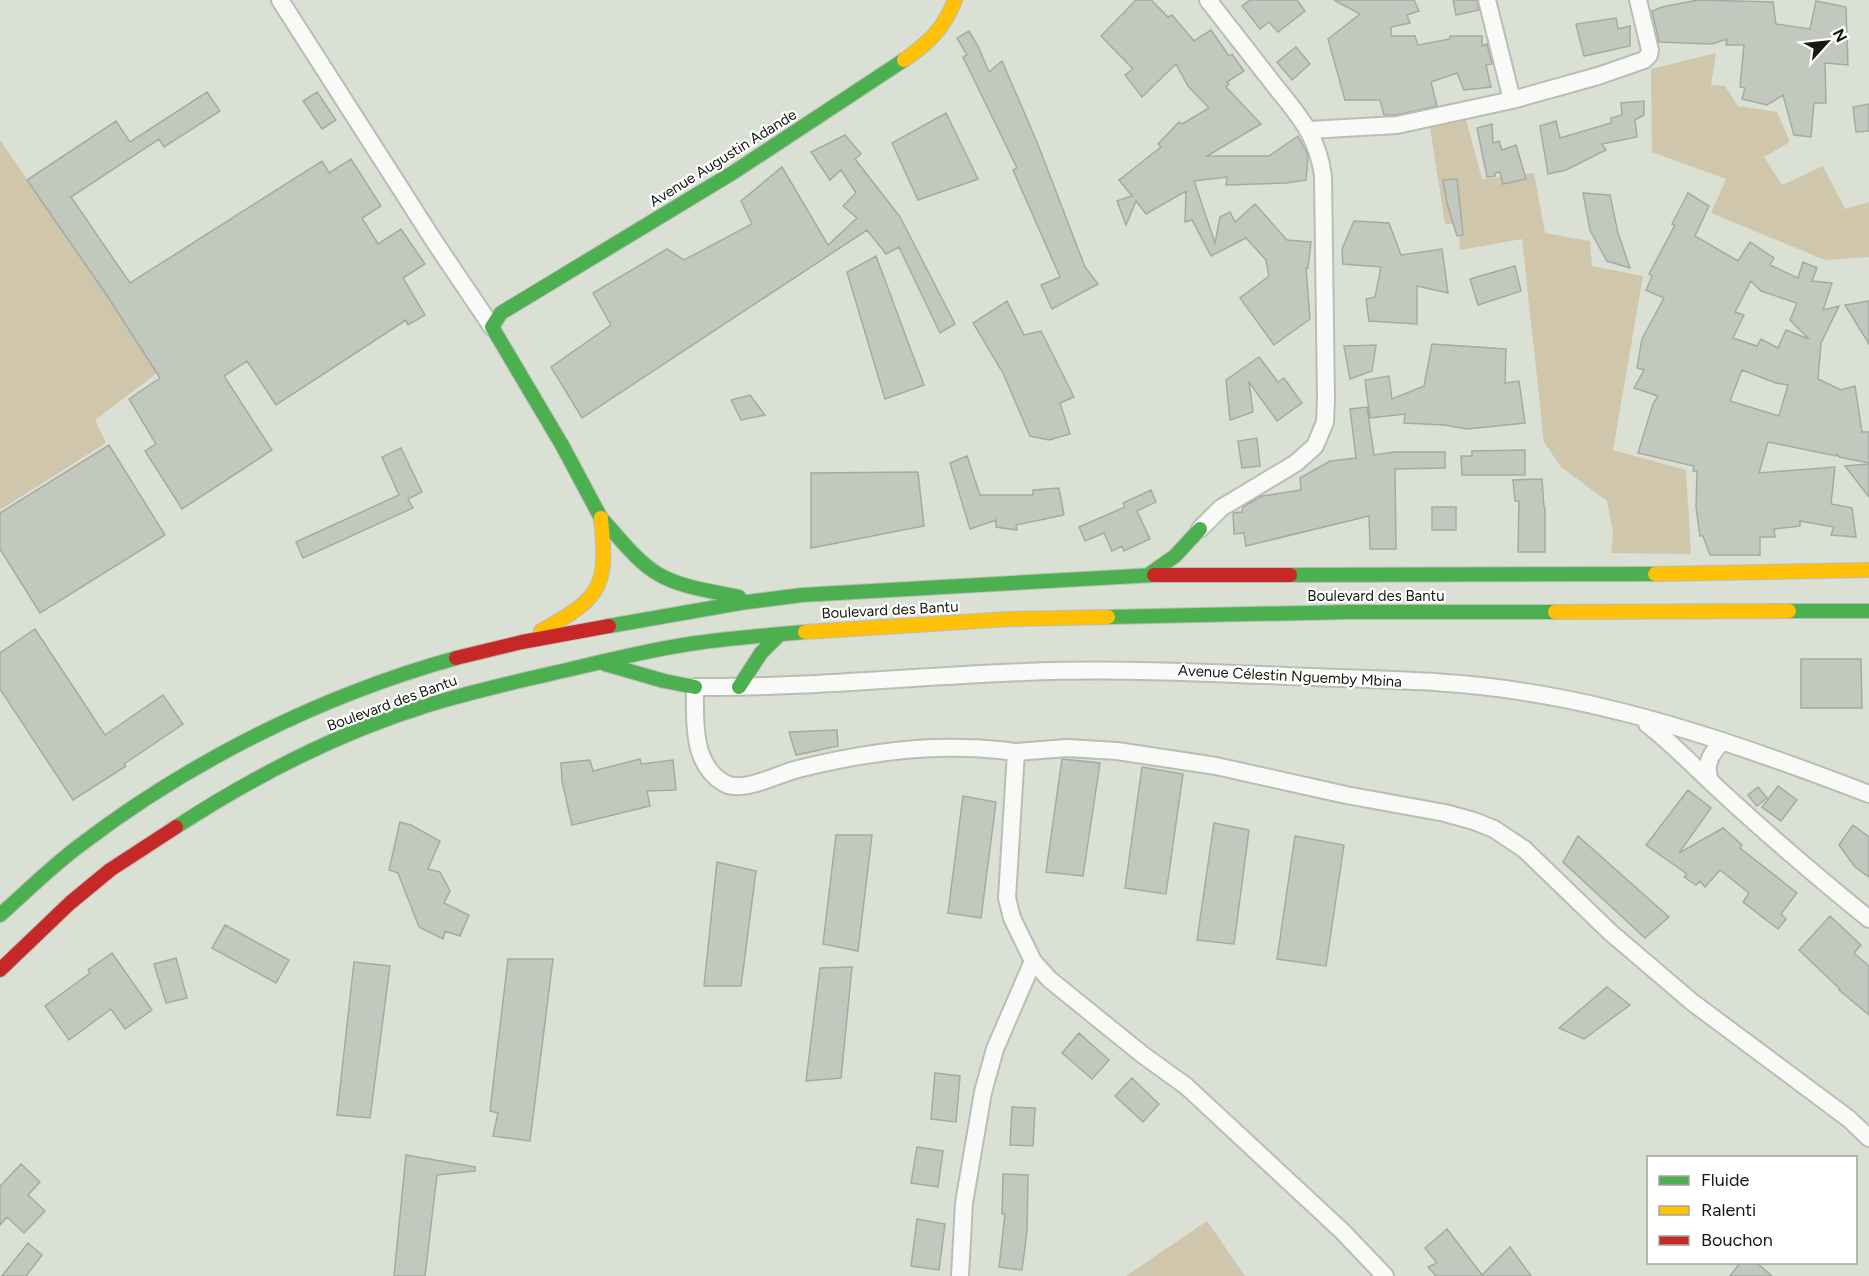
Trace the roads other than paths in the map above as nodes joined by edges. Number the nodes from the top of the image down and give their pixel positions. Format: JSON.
{"nodes":[{"id":1,"x":280,"y":0,"type":"edge"},
{"id":2,"x":955,"y":0,"type":"edge"},
{"id":3,"x":1208,"y":0,"type":"edge"},
{"id":4,"x":1487,"y":0,"type":"edge"},
{"id":5,"x":1638,"y":0,"type":"edge"},
{"id":6,"x":1512,"y":100,"type":"junction"},
{"id":7,"x":1309,"y":130,"type":"junction"},
{"id":8,"x":492,"y":327,"type":"junction"},
{"id":9,"x":601,"y":518,"type":"junction"},
{"id":10,"x":1200,"y":529,"type":"junction"},
{"id":11,"x":1198,"y":546,"type":"dead end"},
{"id":12,"x":1204,"y":563,"type":"dead end"},
{"id":13,"x":1869,"y":570,"type":"edge"},
{"id":14,"x":1149,"y":575,"type":"junction"},
{"id":15,"x":1218,"y":576,"type":"junction"},
{"id":16,"x":755,"y":600,"type":"junction"},
{"id":17,"x":1869,"y":611,"type":"edge"},
{"id":18,"x":780,"y":633,"type":"junction"},
{"id":19,"x":527,"y":640,"type":"junction"},
{"id":20,"x":596,"y":662,"type":"junction"},
{"id":21,"x":695,"y":687,"type":"junction"},
{"id":22,"x":739,"y":687,"type":"junction"},
{"id":23,"x":1639,"y":718,"type":"junction"},
{"id":24,"x":1723,"y":741,"type":"junction"},
{"id":25,"x":1016,"y":752,"type":"junction"},
{"id":26,"x":1710,"y":781,"type":"junction"},
{"id":27,"x":1869,"y":794,"type":"edge"},
{"id":28,"x":0,"y":915,"type":"edge"},
{"id":29,"x":1869,"y":919,"type":"edge"},
{"id":30,"x":1033,"y":961,"type":"junction"},
{"id":31,"x":0,"y":970,"type":"edge"},
{"id":32,"x":1869,"y":1138,"type":"edge"},
{"id":33,"x":960,"y":1276,"type":"edge"},
{"id":34,"x":1385,"y":1276,"type":"edge"}],
"edges":[{"from":1,"to":8,"type":"street"},
{"from":2,"to":8,"type":"main road","name":"Avenue Augustin Adande"},
{"from":3,"to":7,"type":"street"},
{"from":4,"to":6,"type":"street"},
{"from":5,"to":6,"type":"street"},
{"from":6,"to":7,"type":"street"},
{"from":7,"to":10,"type":"street"},
{"from":8,"to":9,"type":"main road"},
{"from":9,"to":16,"type":"main road"},
{"from":9,"to":19,"type":"main road"},
{"from":10,"to":11,"type":"main road"},
{"from":10,"to":14,"type":"main road"},
{"from":12,"to":15,"type":"main road"},
{"from":13,"to":15,"type":"main road","name":"Boulevard des Bantu"},
{"from":14,"to":15,"type":"main road","name":"Boulevard des Bantu"},
{"from":14,"to":16,"type":"main road","name":"Boulevard des Bantu"},
{"from":16,"to":19,"type":"main road","name":"Boulevard des Bantu"},
{"from":17,"to":18,"type":"main road","name":"Boulevard des Bantu"},
{"from":18,"to":20,"type":"main road","name":"Boulevard des Bantu"},
{"from":18,"to":22,"type":"main road"},
{"from":19,"to":28,"type":"main road","name":"Boulevard des Bantu"},
{"from":20,"to":21,"type":"main road"},
{"from":20,"to":31,"type":"main road","name":"Boulevard des Bantu"},
{"from":21,"to":22,"type":"street","name":"Avenue Célestin Nguemby Mbina"},
{"from":21,"to":25,"type":"street"},
{"from":22,"to":23,"type":"street","name":"Avenue Célestin Nguemby Mbina"},
{"from":23,"to":24,"type":"street","name":"Avenue Célestin Nguemby Mbina"},
{"from":23,"to":26,"type":"street"},
{"from":24,"to":26,"type":"street"},
{"from":24,"to":27,"type":"street","name":"Avenue Célestin Nguemby Mbina"},
{"from":25,"to":30,"type":"street"},
{"from":25,"to":32,"type":"street"},
{"from":26,"to":29,"type":"street"},
{"from":30,"to":33,"type":"street"},
{"from":30,"to":34,"type":"street"}]}
